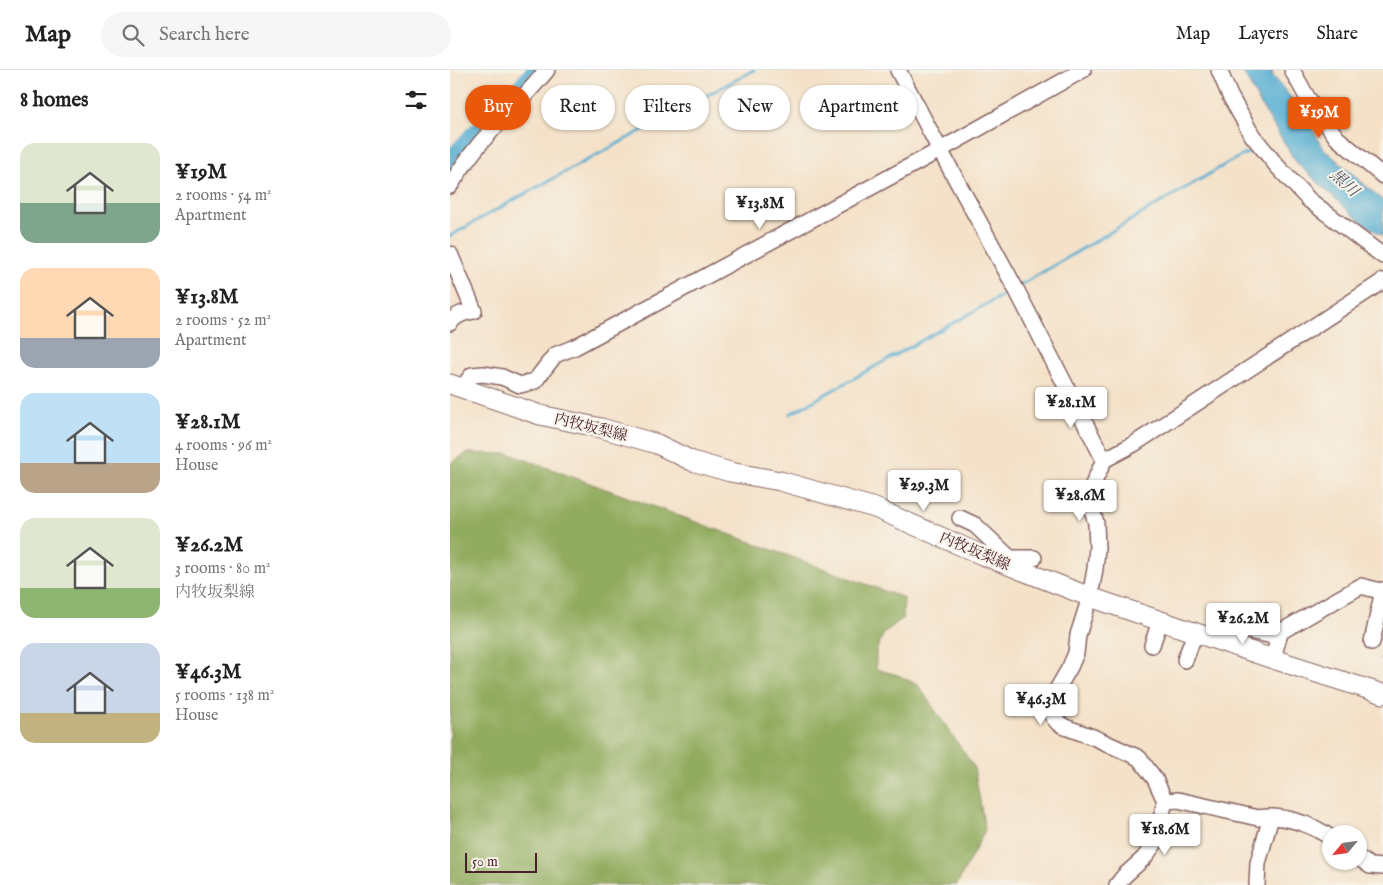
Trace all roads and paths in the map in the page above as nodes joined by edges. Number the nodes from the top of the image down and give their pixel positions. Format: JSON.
{"nodes":[{"id":1,"x":547,"y":70,"type":"edge"},
{"id":2,"x":898,"y":70,"type":"edge"},
{"id":3,"x":1083,"y":70,"type":"edge"},
{"id":4,"x":1220,"y":70,"type":"edge"},
{"id":5,"x":1292,"y":70,"type":"edge"},
{"id":6,"x":940,"y":150,"type":"junction"},
{"id":7,"x":1383,"y":176,"type":"edge"},
{"id":8,"x":450,"y":186,"type":"edge"},
{"id":9,"x":450,"y":254,"type":"edge"},
{"id":10,"x":1383,"y":256,"type":"edge"},
{"id":11,"x":1383,"y":281,"type":"edge"},
{"id":12,"x":450,"y":323,"type":"edge"},
{"id":13,"x":456,"y":386,"type":"edge"},
{"id":14,"x":1104,"y":460,"type":"junction"},
{"id":15,"x":960,"y":518,"type":"dead end"},
{"id":16,"x":1034,"y":558,"type":"dead end"},
{"id":17,"x":1009,"y":562,"type":"junction"},
{"id":18,"x":1383,"y":590,"type":"edge"},
{"id":19,"x":1090,"y":597,"type":"junction"},
{"id":20,"x":1232,"y":618,"type":"dead end"},
{"id":21,"x":1160,"y":621,"type":"junction"},
{"id":22,"x":1195,"y":633,"type":"junction"},
{"id":23,"x":1279,"y":636,"type":"junction"},
{"id":24,"x":1372,"y":642,"type":"dead end"},
{"id":25,"x":1152,"y":645,"type":"dead end"},
{"id":26,"x":1273,"y":659,"type":"junction"},
{"id":27,"x":1185,"y":660,"type":"dead end"},
{"id":28,"x":1383,"y":694,"type":"edge"},
{"id":29,"x":1165,"y":801,"type":"junction"},
{"id":30,"x":1271,"y":817,"type":"junction"},
{"id":31,"x":1322,"y":831,"type":"edge"},
{"id":32,"x":1368,"y":865,"type":"edge"},
{"id":33,"x":1383,"y":866,"type":"edge"},
{"id":34,"x":1117,"y":885,"type":"edge"},
{"id":35,"x":1257,"y":885,"type":"edge"}],
"edges":[{"from":1,"to":8,"type":"street"},
{"from":2,"to":6,"type":"street"},
{"from":3,"to":6,"type":"street"},
{"from":4,"to":10,"type":"street"},
{"from":5,"to":7,"type":"street"},
{"from":6,"to":13,"type":"street"},
{"from":6,"to":14,"type":"street"},
{"from":9,"to":12,"type":"street"},
{"from":11,"to":14,"type":"street"},
{"from":13,"to":17,"type":"main road","name":"内牧坂梨線"},
{"from":14,"to":19,"type":"street"},
{"from":15,"to":17,"type":"street"},
{"from":16,"to":17,"type":"street"},
{"from":17,"to":19,"type":"main road","name":"内牧坂梨線"},
{"from":18,"to":23,"type":"street"},
{"from":18,"to":24,"type":"street"},
{"from":19,"to":21,"type":"main road","name":"内牧坂梨線"},
{"from":19,"to":29,"type":"street"},
{"from":20,"to":23,"type":"street"},
{"from":21,"to":22,"type":"main road","name":"内牧坂梨線"},
{"from":21,"to":25,"type":"street"},
{"from":22,"to":26,"type":"main road","name":"内牧坂梨線"},
{"from":22,"to":27,"type":"street"},
{"from":23,"to":26,"type":"street"},
{"from":26,"to":28,"type":"main road","name":"内牧坂梨線"},
{"from":29,"to":30,"type":"street"},
{"from":29,"to":34,"type":"street"},
{"from":30,"to":31,"type":"street"},
{"from":30,"to":35,"type":"street"},
{"from":32,"to":33,"type":"street"}]}
